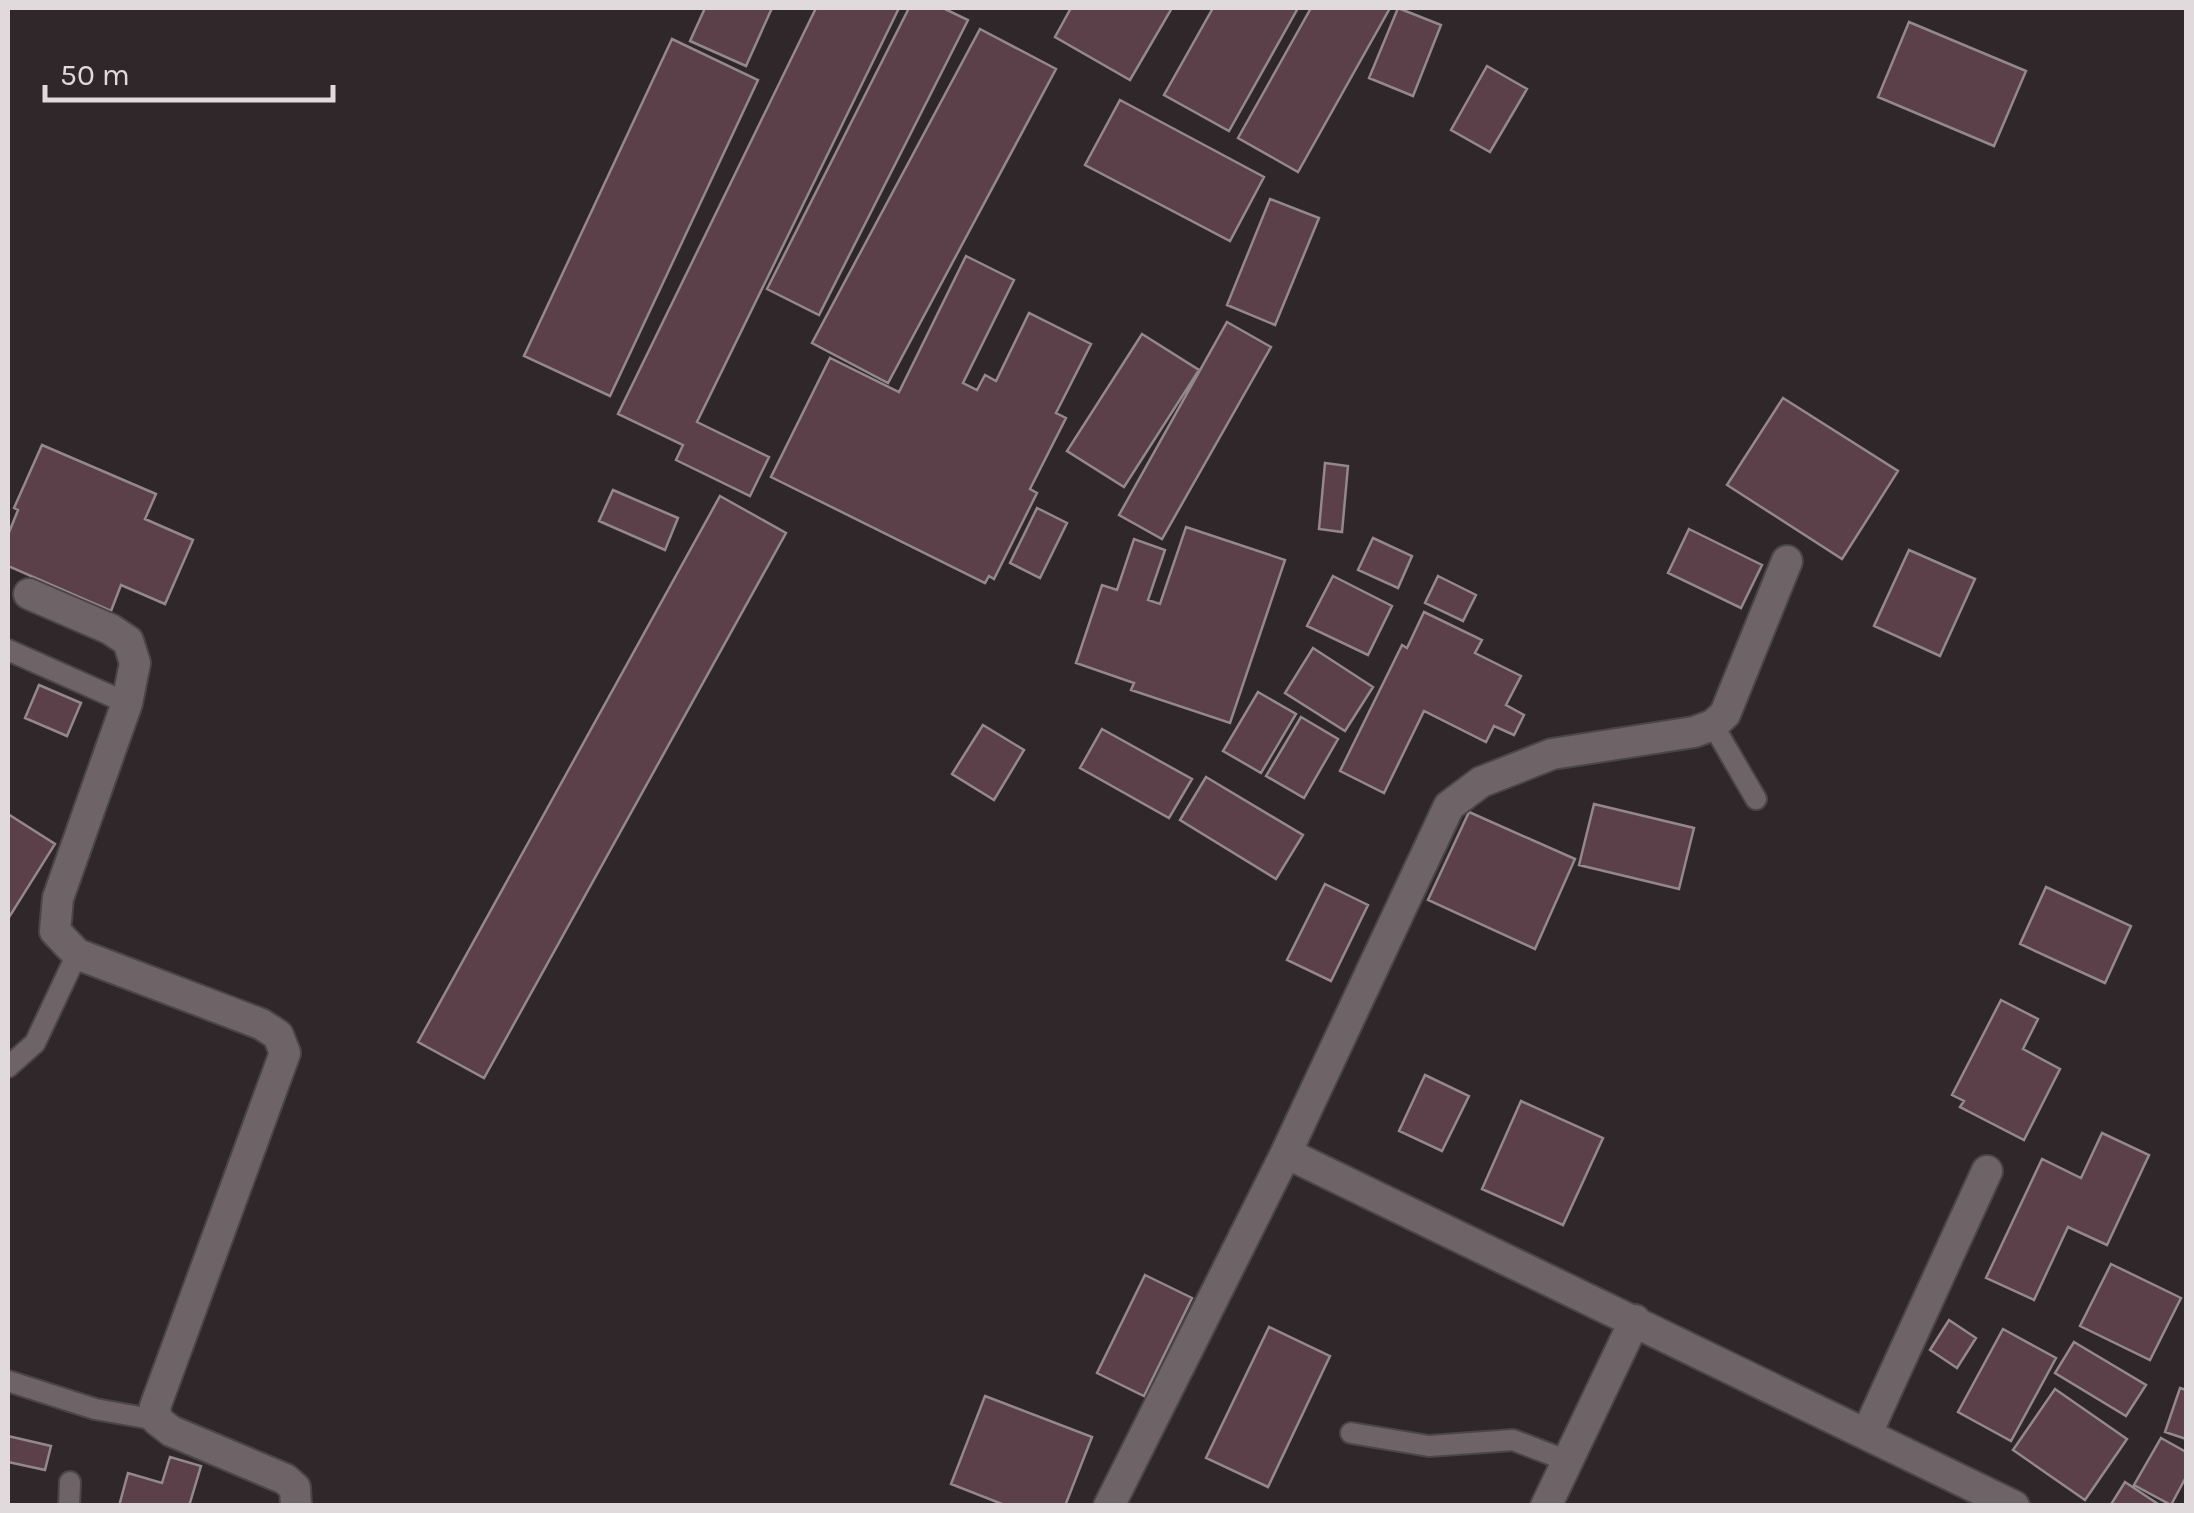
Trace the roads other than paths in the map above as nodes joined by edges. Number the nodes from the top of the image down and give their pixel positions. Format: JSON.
{"nodes":[{"id":1,"x":1787,"y":561,"type":"dead end"},
{"id":2,"x":29,"y":594,"type":"dead end"},
{"id":3,"x":8,"y":650,"type":"edge"},
{"id":4,"x":128,"y":703,"type":"junction"},
{"id":5,"x":1713,"y":726,"type":"junction"},
{"id":6,"x":1756,"y":800,"type":"dead end"},
{"id":7,"x":77,"y":954,"type":"junction"},
{"id":8,"x":8,"y":1068,"type":"edge"},
{"id":9,"x":1286,"y":1153,"type":"junction"},
{"id":10,"x":1987,"y":1171,"type":"dead end"},
{"id":11,"x":1634,"y":1320,"type":"junction"},
{"id":12,"x":8,"y":1381,"type":"edge"},
{"id":13,"x":157,"y":1420,"type":"junction"},
{"id":14,"x":1350,"y":1432,"type":"dead end"},
{"id":15,"x":1867,"y":1433,"type":"junction"},
{"id":16,"x":1568,"y":1461,"type":"junction"},
{"id":17,"x":70,"y":1482,"type":"dead end"},
{"id":18,"x":70,"y":1506,"type":"edge"},
{"id":19,"x":296,"y":1506,"type":"edge"},
{"id":20,"x":1110,"y":1506,"type":"edge"},
{"id":21,"x":1546,"y":1506,"type":"edge"},
{"id":22,"x":2014,"y":1506,"type":"edge"}],
"edges":[{"from":1,"to":5,"type":"street"},
{"from":2,"to":4,"type":"street"},
{"from":3,"to":4,"type":"lane"},
{"from":4,"to":7,"type":"street"},
{"from":5,"to":6,"type":"lane"},
{"from":5,"to":9,"type":"street"},
{"from":7,"to":8,"type":"lane"},
{"from":7,"to":13,"type":"street"},
{"from":9,"to":11,"type":"street"},
{"from":9,"to":20,"type":"street"},
{"from":10,"to":15,"type":"street"},
{"from":11,"to":15,"type":"street"},
{"from":11,"to":16,"type":"street"},
{"from":12,"to":13,"type":"lane"},
{"from":13,"to":19,"type":"street"},
{"from":14,"to":16,"type":"lane"},
{"from":15,"to":22,"type":"street"},
{"from":16,"to":21,"type":"street"},
{"from":17,"to":18,"type":"lane"}]}
